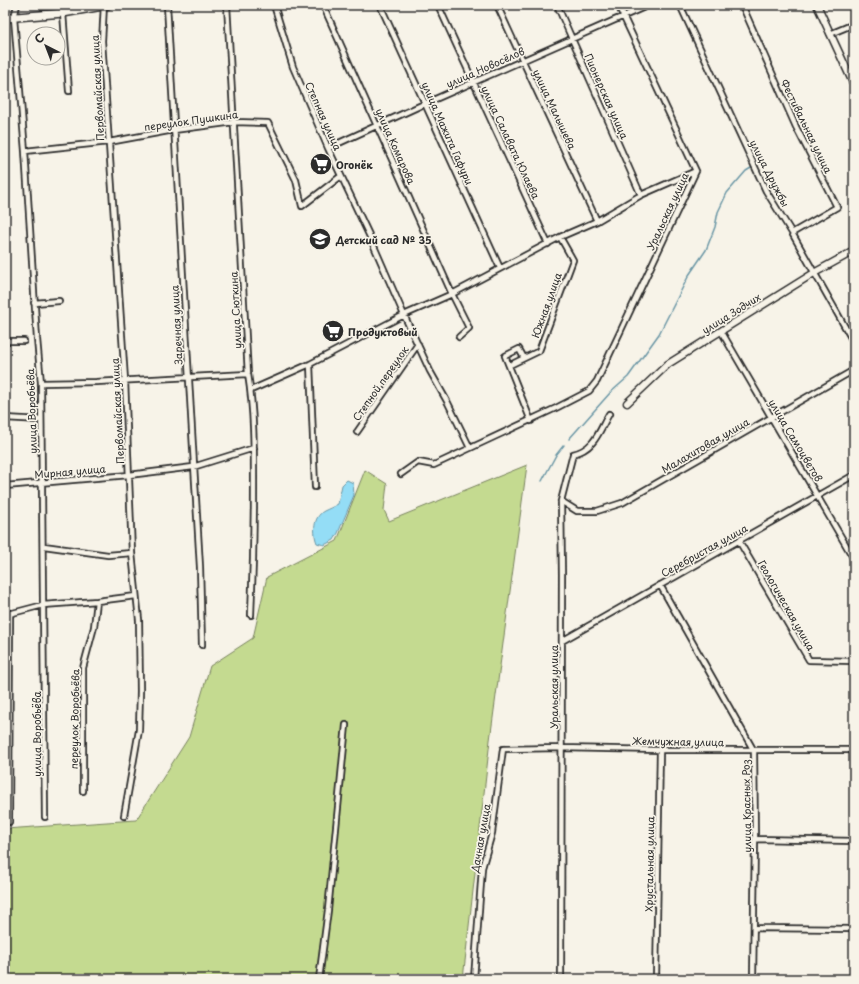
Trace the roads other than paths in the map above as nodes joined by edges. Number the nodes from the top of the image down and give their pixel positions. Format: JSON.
{"nodes":[{"id":1,"x":16,"y":5,"type":"edge"},
{"id":2,"x":105,"y":5,"type":"edge"},
{"id":3,"x":167,"y":5,"type":"edge"},
{"id":4,"x":227,"y":5,"type":"edge"},
{"id":5,"x":274,"y":5,"type":"edge"},
{"id":6,"x":322,"y":5,"type":"edge"},
{"id":7,"x":380,"y":5,"type":"edge"},
{"id":8,"x":438,"y":5,"type":"edge"},
{"id":9,"x":497,"y":5,"type":"edge"},
{"id":10,"x":557,"y":5,"type":"edge"},
{"id":11,"x":618,"y":5,"type":"edge"},
{"id":12,"x":649,"y":5,"type":"edge"},
{"id":13,"x":680,"y":5,"type":"edge"},
{"id":14,"x":742,"y":5,"type":"edge"},
{"id":15,"x":817,"y":5,"type":"edge"},
{"id":16,"x":64,"y":13,"type":"junction"},
{"id":17,"x":623,"y":16,"type":"junction"},
{"id":18,"x":5,"y":18,"type":"edge"},
{"id":19,"x":14,"y":18,"type":"junction"},
{"id":20,"x":854,"y":24,"type":"edge"},
{"id":21,"x":830,"y":34,"type":"junction"},
{"id":22,"x":572,"y":39,"type":"junction"},
{"id":23,"x":523,"y":60,"type":"junction"},
{"id":24,"x":473,"y":82,"type":"junction"},
{"id":25,"x":854,"y":85,"type":"edge"},
{"id":26,"x":69,"y":91,"type":"dead end"},
{"id":27,"x":424,"y":104,"type":"junction"},
{"id":28,"x":234,"y":122,"type":"junction"},
{"id":29,"x":377,"y":126,"type":"junction"},
{"id":30,"x":174,"y":130,"type":"junction"},
{"id":31,"x":108,"y":142,"type":"junction"},
{"id":32,"x":328,"y":148,"type":"junction"},
{"id":33,"x":25,"y":151,"type":"junction"},
{"id":34,"x":696,"y":171,"type":"junction"},
{"id":35,"x":341,"y":176,"type":"junction"},
{"id":36,"x":641,"y":195,"type":"junction"},
{"id":37,"x":597,"y":221,"type":"junction"},
{"id":38,"x":792,"y":233,"type":"junction"},
{"id":39,"x":560,"y":237,"type":"junction"},
{"id":40,"x":548,"y":244,"type":"junction"},
{"id":41,"x":854,"y":251,"type":"edge"},
{"id":42,"x":500,"y":268,"type":"junction"},
{"id":43,"x":814,"y":273,"type":"junction"},
{"id":44,"x":452,"y":294,"type":"junction"},
{"id":45,"x":59,"y":302,"type":"dead end"},
{"id":46,"x":34,"y":303,"type":"junction"},
{"id":47,"x":404,"y":315,"type":"junction"},
{"id":48,"x":721,"y":331,"type":"junction"},
{"id":49,"x":459,"y":337,"type":"dead end"},
{"id":50,"x":24,"y":341,"type":"dead end"},
{"id":51,"x":5,"y":342,"type":"edge"},
{"id":52,"x":854,"y":343,"type":"edge"},
{"id":53,"x":418,"y":344,"type":"junction"},
{"id":54,"x":524,"y":358,"type":"junction"},
{"id":55,"x":310,"y":364,"type":"junction"},
{"id":56,"x":510,"y":365,"type":"junction"},
{"id":57,"x":854,"y":370,"type":"edge"},
{"id":58,"x":248,"y":374,"type":"junction"},
{"id":59,"x":188,"y":376,"type":"junction"},
{"id":60,"x":125,"y":380,"type":"junction"},
{"id":61,"x":41,"y":383,"type":"junction"},
{"id":62,"x":251,"y":390,"type":"junction"},
{"id":63,"x":627,"y":403,"type":"dead end"},
{"id":64,"x":609,"y":414,"type":"dead end"},
{"id":65,"x":771,"y":416,"type":"junction"},
{"id":66,"x":5,"y":418,"type":"edge"},
{"id":67,"x":41,"y":420,"type":"junction"},
{"id":68,"x":531,"y":421,"type":"junction"},
{"id":69,"x":357,"y":432,"type":"dead end"},
{"id":70,"x":254,"y":448,"type":"junction"},
{"id":71,"x":470,"y":448,"type":"junction"},
{"id":72,"x":193,"y":467,"type":"junction"},
{"id":73,"x":401,"y":474,"type":"dead end"},
{"id":74,"x":129,"y":475,"type":"junction"},
{"id":75,"x":854,"y":475,"type":"edge"},
{"id":76,"x":43,"y":483,"type":"junction"},
{"id":77,"x":5,"y":486,"type":"edge"},
{"id":78,"x":316,"y":487,"type":"dead end"},
{"id":79,"x":818,"y":496,"type":"junction"},
{"id":80,"x":561,"y":501,"type":"junction"},
{"id":81,"x":739,"y":542,"type":"junction"},
{"id":82,"x":44,"y":546,"type":"junction"},
{"id":83,"x":132,"y":553,"type":"junction"},
{"id":84,"x":854,"y":558,"type":"edge"},
{"id":85,"x":660,"y":585,"type":"junction"},
{"id":86,"x":136,"y":596,"type":"junction"},
{"id":87,"x":97,"y":602,"type":"junction"},
{"id":88,"x":43,"y":605,"type":"junction"},
{"id":89,"x":8,"y":614,"type":"edge"},
{"id":90,"x":251,"y":615,"type":"dead end"},
{"id":91,"x":562,"y":641,"type":"junction"},
{"id":92,"x":202,"y":645,"type":"dead end"},
{"id":93,"x":854,"y":661,"type":"edge"},
{"id":94,"x":346,"y":725,"type":"dead end"},
{"id":95,"x":561,"y":748,"type":"junction"},
{"id":96,"x":503,"y":749,"type":"joint"},
{"id":97,"x":660,"y":750,"type":"junction"},
{"id":98,"x":854,"y":750,"type":"edge"},
{"id":99,"x":754,"y":751,"type":"junction"},
{"id":100,"x":83,"y":791,"type":"dead end"},
{"id":101,"x":124,"y":816,"type":"dead end"},
{"id":102,"x":45,"y":817,"type":"dead end"},
{"id":103,"x":9,"y":822,"type":"dead end"},
{"id":104,"x":755,"y":839,"type":"junction"},
{"id":105,"x":854,"y":841,"type":"edge"},
{"id":106,"x":755,"y":928,"type":"junction"},
{"id":107,"x":854,"y":929,"type":"edge"},
{"id":108,"x":319,"y":979,"type":"edge"},
{"id":109,"x":474,"y":979,"type":"edge"},
{"id":110,"x":561,"y":979,"type":"edge"},
{"id":111,"x":656,"y":979,"type":"edge"},
{"id":112,"x":753,"y":979,"type":"edge"}],
"edges":[{"from":1,"to":19,"type":"street","name":"улица Воробьёва"},
{"from":2,"to":16,"type":"main road"},
{"from":2,"to":31,"type":"street","name":"Первомайская улица"},
{"from":3,"to":30,"type":"street","name":"Заречная улица"},
{"from":4,"to":28,"type":"street","name":"улица Сюткина"},
{"from":5,"to":32,"type":"street","name":"Степная улица"},
{"from":6,"to":29,"type":"street","name":"улица Комарова"},
{"from":7,"to":27,"type":"street","name":"улица Мажита Гафури"},
{"from":8,"to":24,"type":"street","name":"улица Салавата Юлаева"},
{"from":9,"to":23,"type":"street","name":"улица Малышева"},
{"from":10,"to":22,"type":"street","name":"Пионерская улица"},
{"from":11,"to":17,"type":"street","name":"Уральская улица"},
{"from":12,"to":17,"type":"street","name":"улица Новосёлов"},
{"from":13,"to":38,"type":"street","name":"улица Дружбы"},
{"from":14,"to":38,"type":"street","name":"Фестивальная улица"},
{"from":15,"to":21,"type":"street"},
{"from":16,"to":19,"type":"main road"},
{"from":16,"to":26,"type":"street"},
{"from":17,"to":22,"type":"street","name":"улица Новосёлов"},
{"from":17,"to":34,"type":"street","name":"Уральская улица"},
{"from":18,"to":19,"type":"main road"},
{"from":19,"to":33,"type":"street","name":"улица Воробьёва"},
{"from":20,"to":21,"type":"street"},
{"from":21,"to":25,"type":"street"},
{"from":22,"to":23,"type":"street","name":"улица Новосёлов"},
{"from":22,"to":36,"type":"street","name":"Пионерская улица"},
{"from":23,"to":24,"type":"street","name":"улица Новосёлов"},
{"from":23,"to":37,"type":"street","name":"улица Малышева"},
{"from":24,"to":27,"type":"street","name":"улица Новосёлов"},
{"from":24,"to":40,"type":"street","name":"улица Салавата Юлаева"},
{"from":27,"to":29,"type":"street","name":"улица Новосёлов"},
{"from":27,"to":42,"type":"street","name":"улица Мажита Гафури"},
{"from":28,"to":30,"type":"street","name":"переулок Пушкина"},
{"from":28,"to":35,"type":"street","name":"переулок Пушкина"},
{"from":28,"to":58,"type":"street","name":"улица Сюткина"},
{"from":29,"to":32,"type":"street","name":"улица Новосёлов"},
{"from":29,"to":44,"type":"street","name":"улица Комарова"},
{"from":30,"to":31,"type":"street","name":"переулок Пушкина"},
{"from":30,"to":59,"type":"street","name":"Заречная улица"},
{"from":31,"to":33,"type":"street","name":"переулок Пушкина"},
{"from":31,"to":60,"type":"street","name":"Первомайская улица"},
{"from":32,"to":35,"type":"street","name":"Степная улица"},
{"from":33,"to":46,"type":"street","name":"улица Воробьёва"},
{"from":34,"to":36,"type":"street"},
{"from":34,"to":68,"type":"street","name":"Уральская улица"},
{"from":35,"to":47,"type":"street","name":"Степная улица"},
{"from":36,"to":37,"type":"street"},
{"from":37,"to":39,"type":"street"},
{"from":38,"to":43,"type":"street","name":"улица Дружбы"},
{"from":39,"to":40,"type":"street"},
{"from":39,"to":54,"type":"street","name":"Южная улица"},
{"from":40,"to":42,"type":"street"},
{"from":41,"to":43,"type":"street","name":"улица Зодчих"},
{"from":42,"to":44,"type":"street"},
{"from":43,"to":48,"type":"street","name":"улица Зодчих"},
{"from":43,"to":52,"type":"street","name":"улица Дружбы"},
{"from":44,"to":47,"type":"street"},
{"from":44,"to":49,"type":"street","name":"улица Комарова"},
{"from":45,"to":46,"type":"street"},
{"from":46,"to":61,"type":"street","name":"улица Воробьёва"},
{"from":47,"to":53,"type":"street","name":"Степная улица"},
{"from":47,"to":55,"type":"street"},
{"from":48,"to":63,"type":"street","name":"улица Зодчих"},
{"from":48,"to":65,"type":"street","name":"улица Самоцветов"},
{"from":50,"to":51,"type":"street"},
{"from":53,"to":69,"type":"street","name":"Степной переулок"},
{"from":53,"to":71,"type":"street","name":"Степная улица"},
{"from":54,"to":56,"type":"street","name":"Южная улица"},
{"from":54,"to":56,"type":"street"},
{"from":55,"to":62,"type":"street"},
{"from":55,"to":78,"type":"street"},
{"from":56,"to":68,"type":"street"},
{"from":57,"to":65,"type":"street","name":"Малахитовая улица"},
{"from":58,"to":59,"type":"street"},
{"from":58,"to":62,"type":"street","name":"улица Сюткина"},
{"from":59,"to":60,"type":"street"},
{"from":59,"to":72,"type":"street","name":"Заречная улица"},
{"from":60,"to":61,"type":"street"},
{"from":60,"to":74,"type":"street","name":"Первомайская улица"},
{"from":61,"to":67,"type":"street","name":"улица Воробьёва"},
{"from":62,"to":70,"type":"street","name":"улица Сюткина"},
{"from":64,"to":80,"type":"street","name":"Уральская улица"},
{"from":65,"to":79,"type":"street","name":"улица Самоцветов"},
{"from":65,"to":80,"type":"street","name":"Малахитовая улица"},
{"from":66,"to":67,"type":"street"},
{"from":67,"to":76,"type":"street","name":"улица Воробьёва"},
{"from":68,"to":71,"type":"street"},
{"from":70,"to":72,"type":"street","name":"Мирная улица"},
{"from":70,"to":90,"type":"street","name":"улица Сюткина"},
{"from":71,"to":73,"type":"street"},
{"from":72,"to":74,"type":"street","name":"Мирная улица"},
{"from":72,"to":92,"type":"street","name":"Заречная улица"},
{"from":74,"to":76,"type":"street","name":"Мирная улица"},
{"from":74,"to":83,"type":"street","name":"Первомайская улица"},
{"from":75,"to":79,"type":"street","name":"Серебристая улица"},
{"from":76,"to":77,"type":"street","name":"Мирная улица"},
{"from":76,"to":82,"type":"street","name":"улица Воробьёва"},
{"from":79,"to":81,"type":"street","name":"Серебристая улица"},
{"from":79,"to":84,"type":"street","name":"улица Самоцветов"},
{"from":80,"to":91,"type":"street","name":"Уральская улица"},
{"from":81,"to":85,"type":"street","name":"Серебристая улица"},
{"from":81,"to":93,"type":"street","name":"Геологическая улица"},
{"from":82,"to":83,"type":"street"},
{"from":82,"to":88,"type":"street","name":"улица Воробьёва"},
{"from":83,"to":86,"type":"street","name":"Первомайская улица"},
{"from":85,"to":91,"type":"street","name":"Серебристая улица"},
{"from":85,"to":99,"type":"street","name":"улица Красных Роз"},
{"from":86,"to":87,"type":"street"},
{"from":86,"to":101,"type":"street","name":"Первомайская улица"},
{"from":87,"to":88,"type":"street"},
{"from":87,"to":100,"type":"street","name":"переулок Воробьёва"},
{"from":88,"to":89,"type":"street"},
{"from":88,"to":102,"type":"street","name":"улица Воробьёва"},
{"from":89,"to":103,"type":"street"},
{"from":91,"to":95,"type":"street","name":"Уральская улица"},
{"from":94,"to":108,"type":"street"},
{"from":95,"to":96,"type":"street","name":"Жемчужная улица"},
{"from":95,"to":97,"type":"street","name":"Жемчужная улица"},
{"from":95,"to":110,"type":"street","name":"Уральская улица"},
{"from":96,"to":109,"type":"street","name":"Дачная улица"},
{"from":97,"to":99,"type":"street","name":"Жемчужная улица"},
{"from":97,"to":111,"type":"street","name":"Хрустальная улица"},
{"from":98,"to":99,"type":"street","name":"Жемчужная улица"},
{"from":99,"to":104,"type":"street","name":"улица Красных Роз"},
{"from":104,"to":105,"type":"street"},
{"from":104,"to":106,"type":"street","name":"улица Красных Роз"},
{"from":106,"to":107,"type":"street"},
{"from":106,"to":112,"type":"street","name":"улица Красных Роз"}]}
